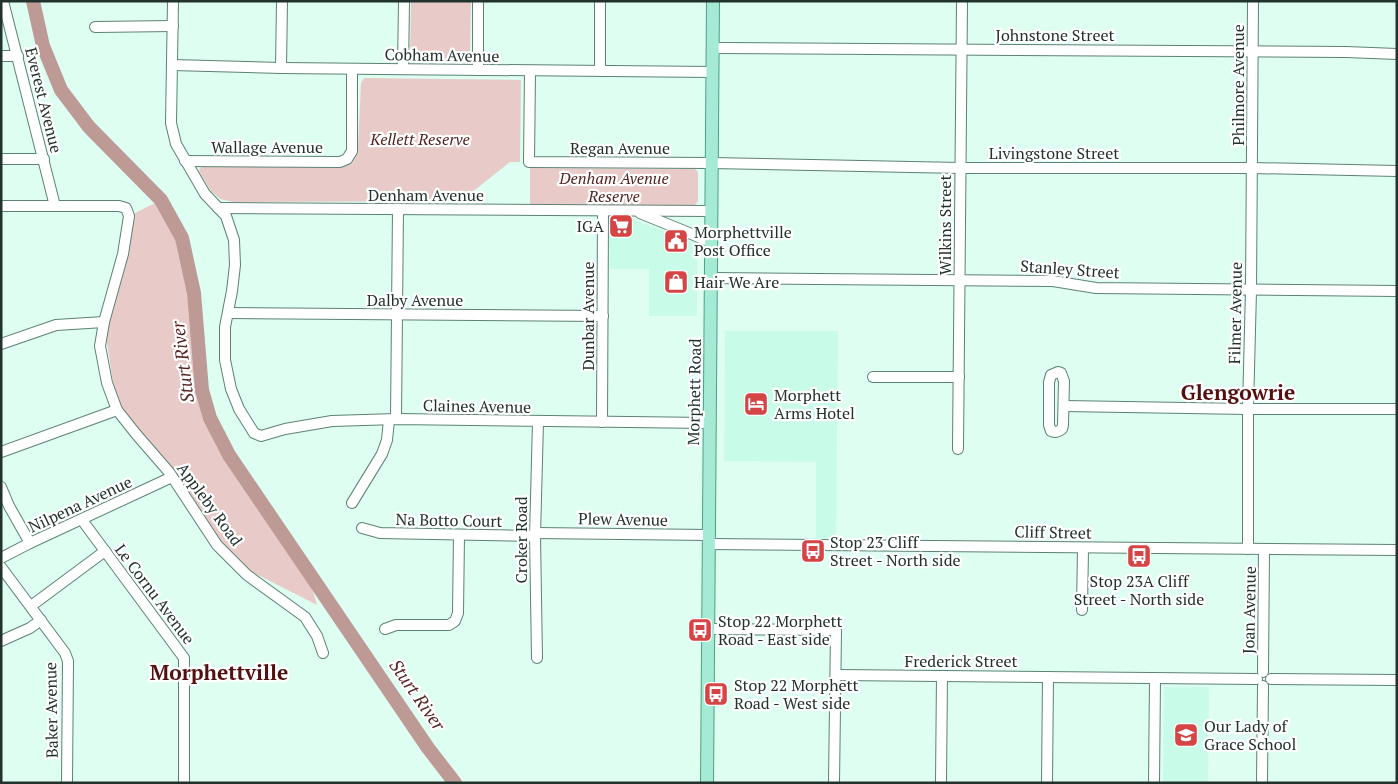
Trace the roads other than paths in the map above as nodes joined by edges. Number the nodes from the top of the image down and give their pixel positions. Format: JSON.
{"nodes":[{"id":1,"x":3,"y":1,"type":"edge"},
{"id":2,"x":173,"y":1,"type":"edge"},
{"id":3,"x":282,"y":1,"type":"edge"},
{"id":4,"x":404,"y":1,"type":"edge"},
{"id":5,"x":478,"y":1,"type":"edge"},
{"id":6,"x":600,"y":1,"type":"edge"},
{"id":7,"x":713,"y":1,"type":"edge"},
{"id":8,"x":962,"y":1,"type":"edge"},
{"id":9,"x":1253,"y":1,"type":"edge"},
{"id":10,"x":173,"y":26,"type":"junction"},
{"id":11,"x":96,"y":28,"type":"dead end"},
{"id":12,"x":712,"y":48,"type":"junction"},
{"id":13,"x":961,"y":50,"type":"junction"},
{"id":14,"x":1252,"y":52,"type":"junction"},
{"id":15,"x":1397,"y":54,"type":"edge"},
{"id":16,"x":1,"y":56,"type":"edge"},
{"id":17,"x":18,"y":56,"type":"junction"},
{"id":18,"x":172,"y":65,"type":"junction"},
{"id":19,"x":281,"y":68,"type":"junction"},
{"id":20,"x":352,"y":68,"type":"junction"},
{"id":21,"x":403,"y":69,"type":"junction"},
{"id":22,"x":478,"y":70,"type":"junction"},
{"id":23,"x":530,"y":71,"type":"junction"},
{"id":24,"x":600,"y":71,"type":"junction"},
{"id":25,"x":712,"y":72,"type":"junction"},
{"id":26,"x":1,"y":159,"type":"edge"},
{"id":27,"x":44,"y":160,"type":"junction"},
{"id":28,"x":186,"y":161,"type":"junction"},
{"id":29,"x":711,"y":163,"type":"junction"},
{"id":30,"x":961,"y":168,"type":"junction"},
{"id":31,"x":1252,"y":168,"type":"junction"},
{"id":32,"x":1397,"y":171,"type":"edge"},
{"id":33,"x":1,"y":206,"type":"edge"},
{"id":34,"x":55,"y":206,"type":"junction"},
{"id":35,"x":218,"y":208,"type":"junction"},
{"id":36,"x":398,"y":209,"type":"junction"},
{"id":37,"x":603,"y":211,"type":"junction"},
{"id":38,"x":634,"y":211,"type":"junction"},
{"id":39,"x":710,"y":211,"type":"junction"},
{"id":40,"x":711,"y":242,"type":"junction"},
{"id":41,"x":711,"y":278,"type":"junction"},
{"id":42,"x":960,"y":280,"type":"junction"},
{"id":43,"x":1251,"y":290,"type":"junction"},
{"id":44,"x":1397,"y":291,"type":"edge"},
{"id":45,"x":228,"y":314,"type":"junction"},
{"id":46,"x":396,"y":314,"type":"junction"},
{"id":47,"x":603,"y":316,"type":"junction"},
{"id":48,"x":104,"y":322,"type":"junction"},
{"id":49,"x":1,"y":344,"type":"edge"},
{"id":50,"x":874,"y":377,"type":"dead end"},
{"id":51,"x":959,"y":377,"type":"junction"},
{"id":52,"x":1064,"y":406,"type":"junction"},
{"id":53,"x":1248,"y":409,"type":"junction"},
{"id":54,"x":1397,"y":409,"type":"edge"},
{"id":55,"x":117,"y":410,"type":"junction"},
{"id":56,"x":392,"y":420,"type":"junction"},
{"id":57,"x":538,"y":422,"type":"junction"},
{"id":58,"x":602,"y":422,"type":"junction"},
{"id":59,"x":709,"y":423,"type":"junction"},
{"id":60,"x":958,"y":449,"type":"dead end"},
{"id":61,"x":1,"y":452,"type":"edge"},
{"id":62,"x":172,"y":477,"type":"junction"},
{"id":63,"x":1,"y":487,"type":"edge"},
{"id":64,"x":352,"y":503,"type":"dead end"},
{"id":65,"x":82,"y":520,"type":"junction"},
{"id":66,"x":362,"y":528,"type":"dead end"},
{"id":67,"x":459,"y":535,"type":"junction"},
{"id":68,"x":535,"y":535,"type":"junction"},
{"id":69,"x":709,"y":539,"type":"junction"},
{"id":70,"x":30,"y":543,"type":"junction"},
{"id":71,"x":1082,"y":548,"type":"junction"},
{"id":72,"x":1248,"y":549,"type":"junction"},
{"id":73,"x":1264,"y":549,"type":"junction"},
{"id":74,"x":1397,"y":550,"type":"edge"},
{"id":75,"x":105,"y":551,"type":"junction"},
{"id":76,"x":1,"y":558,"type":"edge"},
{"id":77,"x":1,"y":567,"type":"edge"},
{"id":78,"x":31,"y":606,"type":"junction"},
{"id":79,"x":1082,"y":610,"type":"dead end"},
{"id":80,"x":41,"y":620,"type":"junction"},
{"id":81,"x":385,"y":629,"type":"dead end"},
{"id":82,"x":709,"y":629,"type":"junction"},
{"id":83,"x":1,"y":641,"type":"edge"},
{"id":84,"x":323,"y":653,"type":"dead end"},
{"id":85,"x":537,"y":658,"type":"dead end"},
{"id":86,"x":836,"y":675,"type":"junction"},
{"id":87,"x":942,"y":676,"type":"junction"},
{"id":88,"x":1048,"y":677,"type":"junction"},
{"id":89,"x":1155,"y":678,"type":"junction"},
{"id":90,"x":1264,"y":679,"type":"junction"},
{"id":91,"x":1397,"y":680,"type":"edge"},
{"id":92,"x":67,"y":783,"type":"edge"},
{"id":93,"x":184,"y":783,"type":"edge"},
{"id":94,"x":707,"y":783,"type":"edge"},
{"id":95,"x":834,"y":783,"type":"edge"},
{"id":96,"x":941,"y":783,"type":"edge"},
{"id":97,"x":1047,"y":783,"type":"edge"},
{"id":98,"x":1154,"y":783,"type":"edge"},
{"id":99,"x":1262,"y":783,"type":"edge"}],
"edges":[{"from":1,"to":17,"type":"street","name":"Everest Avenue"},
{"from":2,"to":10,"type":"street"},
{"from":3,"to":19,"type":"street"},
{"from":4,"to":21,"type":"street"},
{"from":5,"to":22,"type":"street"},
{"from":6,"to":24,"type":"street"},
{"from":7,"to":12,"type":"main road","name":"Morphett Road"},
{"from":8,"to":13,"type":"street","name":"Wilkins Street"},
{"from":9,"to":14,"type":"street","name":"Philmore Avenue"},
{"from":10,"to":11,"type":"street"},
{"from":10,"to":18,"type":"street"},
{"from":12,"to":13,"type":"street","name":"Johnstone Street"},
{"from":12,"to":25,"type":"main road","name":"Morphett Road"},
{"from":13,"to":14,"type":"street","name":"Johnstone Street"},
{"from":13,"to":30,"type":"street","name":"Wilkins Street"},
{"from":14,"to":15,"type":"street","name":"Johnstone Street"},
{"from":14,"to":31,"type":"street","name":"Philmore Avenue"},
{"from":16,"to":17,"type":"street"},
{"from":17,"to":27,"type":"street","name":"Everest Avenue"},
{"from":18,"to":19,"type":"street","name":"Cobham Avenue"},
{"from":18,"to":28,"type":"street"},
{"from":19,"to":20,"type":"street","name":"Cobham Avenue"},
{"from":20,"to":21,"type":"street","name":"Cobham Avenue"},
{"from":20,"to":28,"type":"street","name":"Wallage Avenue"},
{"from":21,"to":22,"type":"street","name":"Cobham Avenue"},
{"from":22,"to":23,"type":"street","name":"Cobham Avenue"},
{"from":23,"to":24,"type":"street","name":"Cobham Avenue"},
{"from":23,"to":29,"type":"street","name":"Regan Avenue"},
{"from":24,"to":25,"type":"street","name":"Cobham Avenue"},
{"from":25,"to":29,"type":"main road","name":"Morphett Road"},
{"from":26,"to":27,"type":"street"},
{"from":27,"to":34,"type":"street","name":"Everest Avenue"},
{"from":28,"to":35,"type":"street"},
{"from":29,"to":30,"type":"street","name":"Livingstone Street"},
{"from":29,"to":39,"type":"main road","name":"Morphett Road"},
{"from":30,"to":31,"type":"street","name":"Livingstone Street"},
{"from":30,"to":42,"type":"street","name":"Wilkins Street"},
{"from":31,"to":32,"type":"street","name":"Livingstone Street"},
{"from":31,"to":43,"type":"street","name":"Filmer Avenue"},
{"from":33,"to":34,"type":"street"},
{"from":34,"to":48,"type":"street","name":"Appleby Road"},
{"from":35,"to":36,"type":"street","name":"Denham Avenue"},
{"from":35,"to":45,"type":"street"},
{"from":36,"to":37,"type":"street","name":"Denham Avenue"},
{"from":36,"to":46,"type":"street"},
{"from":37,"to":38,"type":"street","name":"Denham Avenue"},
{"from":37,"to":47,"type":"street","name":"Dunbar Avenue"},
{"from":38,"to":39,"type":"street","name":"Denham Avenue"},
{"from":38,"to":40,"type":"street","name":"Denham Avenue"},
{"from":39,"to":40,"type":"main road","name":"Morphett Road"},
{"from":40,"to":41,"type":"main road","name":"Morphett Road"},
{"from":41,"to":42,"type":"street","name":"Stanley Street"},
{"from":41,"to":59,"type":"main road","name":"Morphett Road"},
{"from":42,"to":43,"type":"street","name":"Stanley Street"},
{"from":42,"to":51,"type":"street","name":"Wilkins Street"},
{"from":43,"to":44,"type":"street","name":"Stanley Street"},
{"from":43,"to":53,"type":"street","name":"Filmer Avenue"},
{"from":45,"to":46,"type":"street","name":"Dalby Avenue"},
{"from":45,"to":56,"type":"street","name":"Claines Avenue"},
{"from":46,"to":47,"type":"street","name":"Dalby Avenue"},
{"from":46,"to":56,"type":"street"},
{"from":47,"to":58,"type":"street","name":"Dunbar Avenue"},
{"from":48,"to":49,"type":"street"},
{"from":48,"to":55,"type":"street","name":"Appleby Road"},
{"from":50,"to":51,"type":"street"},
{"from":51,"to":60,"type":"street","name":"Wilkins Street"},
{"from":52,"to":52,"type":"street"},
{"from":52,"to":53,"type":"street"},
{"from":53,"to":54,"type":"street"},
{"from":53,"to":72,"type":"street","name":"Filmer Avenue"},
{"from":55,"to":61,"type":"street"},
{"from":55,"to":62,"type":"street","name":"Appleby Road"},
{"from":56,"to":57,"type":"street","name":"Claines Avenue"},
{"from":56,"to":64,"type":"street"},
{"from":57,"to":58,"type":"street","name":"Claines Avenue"},
{"from":57,"to":68,"type":"street","name":"Croker Road"},
{"from":58,"to":59,"type":"street","name":"Claines Avenue"},
{"from":59,"to":69,"type":"main road","name":"Morphett Road"},
{"from":62,"to":65,"type":"street","name":"Nilpena Avenue"},
{"from":62,"to":84,"type":"street","name":"Appleby Road"},
{"from":63,"to":70,"type":"street"},
{"from":65,"to":70,"type":"street","name":"Nilpena Avenue"},
{"from":65,"to":75,"type":"street","name":"Le Cornu Avenue"},
{"from":66,"to":67,"type":"street","name":"Na Botto Court"},
{"from":67,"to":68,"type":"street","name":"Na Botto Court"},
{"from":67,"to":81,"type":"street"},
{"from":68,"to":69,"type":"street","name":"Plew Avenue"},
{"from":68,"to":85,"type":"street","name":"Croker Road"},
{"from":69,"to":71,"type":"street","name":"Cliff Street"},
{"from":69,"to":82,"type":"main road","name":"Morphett Road"},
{"from":70,"to":76,"type":"street","name":"Nilpena Avenue"},
{"from":71,"to":72,"type":"street","name":"Cliff Street"},
{"from":71,"to":79,"type":"street"},
{"from":72,"to":73,"type":"street","name":"Cliff Street"},
{"from":73,"to":74,"type":"street","name":"Cliff Street"},
{"from":73,"to":90,"type":"street","name":"Joan Avenue"},
{"from":75,"to":78,"type":"street"},
{"from":75,"to":93,"type":"street","name":"Le Cornu Avenue"},
{"from":77,"to":78,"type":"street","name":"Baker Avenue"},
{"from":78,"to":80,"type":"street","name":"Baker Avenue"},
{"from":80,"to":83,"type":"street"},
{"from":80,"to":92,"type":"street","name":"Baker Avenue"},
{"from":82,"to":86,"type":"street"},
{"from":82,"to":94,"type":"main road","name":"Morphett Road"},
{"from":86,"to":87,"type":"street","name":"Frederick Street"},
{"from":86,"to":95,"type":"street"},
{"from":87,"to":88,"type":"street","name":"Frederick Street"},
{"from":87,"to":96,"type":"street"},
{"from":88,"to":89,"type":"street","name":"Frederick Street"},
{"from":88,"to":97,"type":"street"},
{"from":89,"to":90,"type":"street","name":"Frederick Street"},
{"from":89,"to":98,"type":"street"},
{"from":90,"to":91,"type":"street","name":"Frederick Street"},
{"from":90,"to":99,"type":"street","name":"Joan Avenue"}]}
